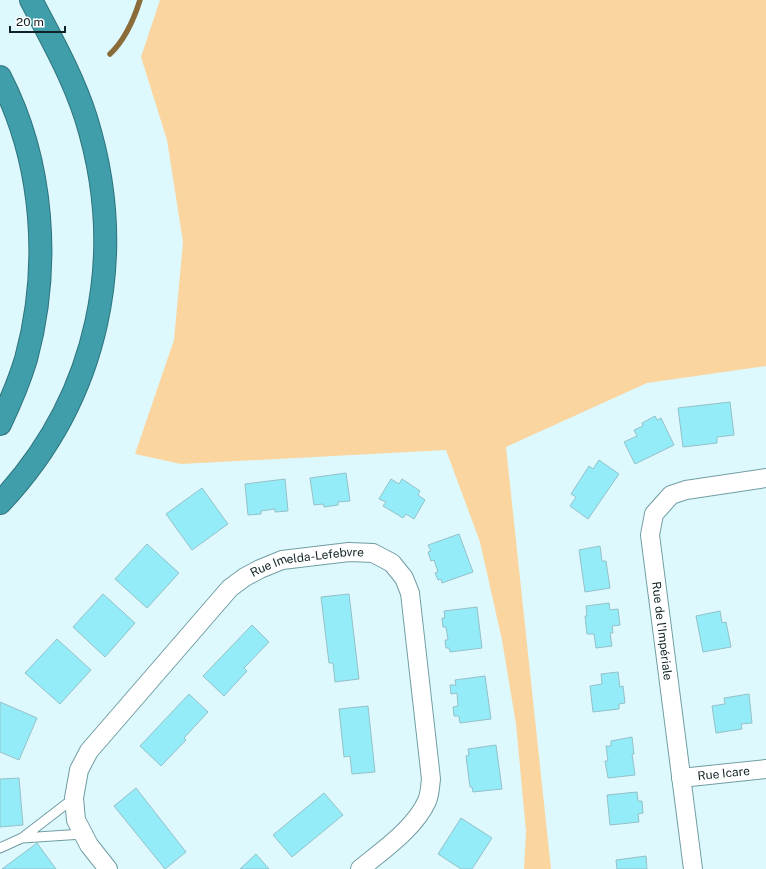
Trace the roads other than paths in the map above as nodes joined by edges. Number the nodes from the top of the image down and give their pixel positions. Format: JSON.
{"nodes":[{"id":1,"x":31,"y":0,"type":"edge"},
{"id":2,"x":0,"y":77,"type":"edge"},
{"id":3,"x":0,"y":424,"type":"edge"},
{"id":4,"x":766,"y":478,"type":"edge"},
{"id":5,"x":0,"y":503,"type":"edge"},
{"id":6,"x":766,"y":769,"type":"edge"},
{"id":7,"x":681,"y":778,"type":"junction"},
{"id":8,"x":74,"y":798,"type":"junction"},
{"id":9,"x":83,"y":834,"type":"junction"},
{"id":10,"x":22,"y":838,"type":"junction"},
{"id":11,"x":0,"y":848,"type":"edge"},
{"id":12,"x":108,"y":869,"type":"edge"},
{"id":13,"x":360,"y":869,"type":"edge"},
{"id":14,"x":693,"y":869,"type":"edge"}],
"edges":[{"from":1,"to":5,"type":"highway"},
{"from":2,"to":3,"type":"highway"},
{"from":4,"to":7,"type":"street","name":"Rue de l'Impériale"},
{"from":6,"to":7,"type":"street","name":"Rue Icare"},
{"from":7,"to":14,"type":"street","name":"Rue de l'Impériale"},
{"from":8,"to":9,"type":"street","name":"Rue Imelda-Lefebvre"},
{"from":8,"to":10,"type":"lane"},
{"from":8,"to":13,"type":"street","name":"Rue Imelda-Lefebvre"},
{"from":9,"to":10,"type":"lane"},
{"from":9,"to":12,"type":"street","name":"Rue Imelda-Lefebvre"},
{"from":10,"to":11,"type":"lane"}]}
